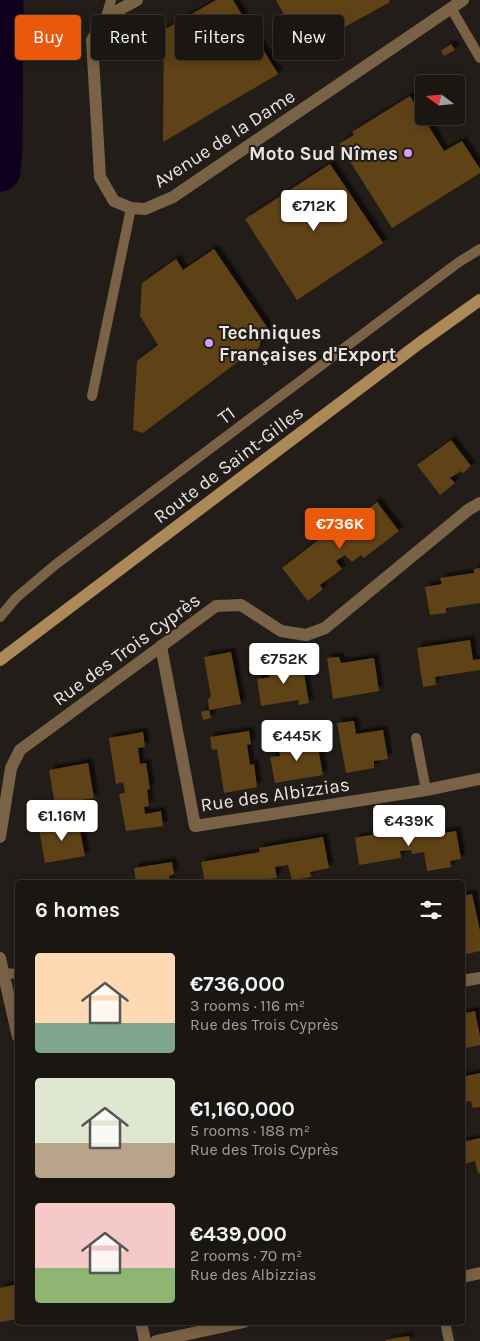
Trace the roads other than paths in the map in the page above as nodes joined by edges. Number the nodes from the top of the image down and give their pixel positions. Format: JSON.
{"nodes":[{"id":1,"x":112,"y":0,"type":"edge"},
{"id":2,"x":137,"y":0,"type":"edge"},
{"id":3,"x":463,"y":0,"type":"edge"},
{"id":4,"x":451,"y":8,"type":"junction"},
{"id":5,"x":107,"y":15,"type":"edge"},
{"id":6,"x":110,"y":15,"type":"edge"},
{"id":7,"x":480,"y":56,"type":"edge"},
{"id":8,"x":93,"y":60,"type":"edge"},
{"id":9,"x":131,"y":208,"type":"junction"},
{"id":10,"x":480,"y":249,"type":"edge"},
{"id":11,"x":480,"y":300,"type":"edge"},
{"id":12,"x":92,"y":396,"type":"dead end"},
{"id":13,"x":480,"y":503,"type":"edge"},
{"id":14,"x":0,"y":617,"type":"edge"},
{"id":15,"x":161,"y":646,"type":"junction"},
{"id":16,"x":0,"y":660,"type":"edge"},
{"id":17,"x":416,"y":738,"type":"dead end"},
{"id":18,"x":479,"y":781,"type":"edge"},
{"id":19,"x":426,"y":790,"type":"junction"},
{"id":20,"x":0,"y":837,"type":"edge"},
{"id":21,"x":0,"y":958,"type":"edge"},
{"id":22,"x":3,"y":973,"type":"junction"},
{"id":23,"x":15,"y":974,"type":"edge"},
{"id":24,"x":480,"y":978,"type":"edge"},
{"id":25,"x":465,"y":980,"type":"edge"},
{"id":26,"x":15,"y":1025,"type":"edge"},
{"id":27,"x":480,"y":1273,"type":"edge"},
{"id":28,"x":465,"y":1276,"type":"edge"},
{"id":29,"x":142,"y":1325,"type":"edge"},
{"id":30,"x":230,"y":1325,"type":"edge"},
{"id":31,"x":446,"y":1325,"type":"edge"},
{"id":32,"x":145,"y":1341,"type":"edge"},
{"id":33,"x":156,"y":1341,"type":"edge"},
{"id":34,"x":449,"y":1341,"type":"edge"}],
"edges":[{"from":1,"to":5,"type":"lane"},
{"from":2,"to":6,"type":"street"},
{"from":3,"to":4,"type":"street","name":"Avenue de la Dame"},
{"from":4,"to":7,"type":"lane"},
{"from":4,"to":9,"type":"street","name":"Avenue de la Dame"},
{"from":8,"to":9,"type":"street"},
{"from":9,"to":12,"type":"lane"},
{"from":10,"to":14,"type":"lane","name":"T1","number":"T1"},
{"from":11,"to":16,"type":"main road","name":"Route de Saint-Gilles"},
{"from":13,"to":15,"type":"street","name":"Rue des Trois Cyprès"},
{"from":15,"to":19,"type":"street","name":"Rue des Albizzias"},
{"from":15,"to":20,"type":"street","name":"Rue des Trois Cyprès"},
{"from":17,"to":19,"type":"lane"},
{"from":18,"to":19,"type":"street","name":"Rue des Albizzias"},
{"from":21,"to":22,"type":"street"},
{"from":22,"to":23,"type":"lane"},
{"from":22,"to":26,"type":"street"},
{"from":24,"to":25,"type":"street"},
{"from":27,"to":28,"type":"street"},
{"from":29,"to":32,"type":"street"},
{"from":30,"to":33,"type":"street"},
{"from":31,"to":34,"type":"lane"}]}
